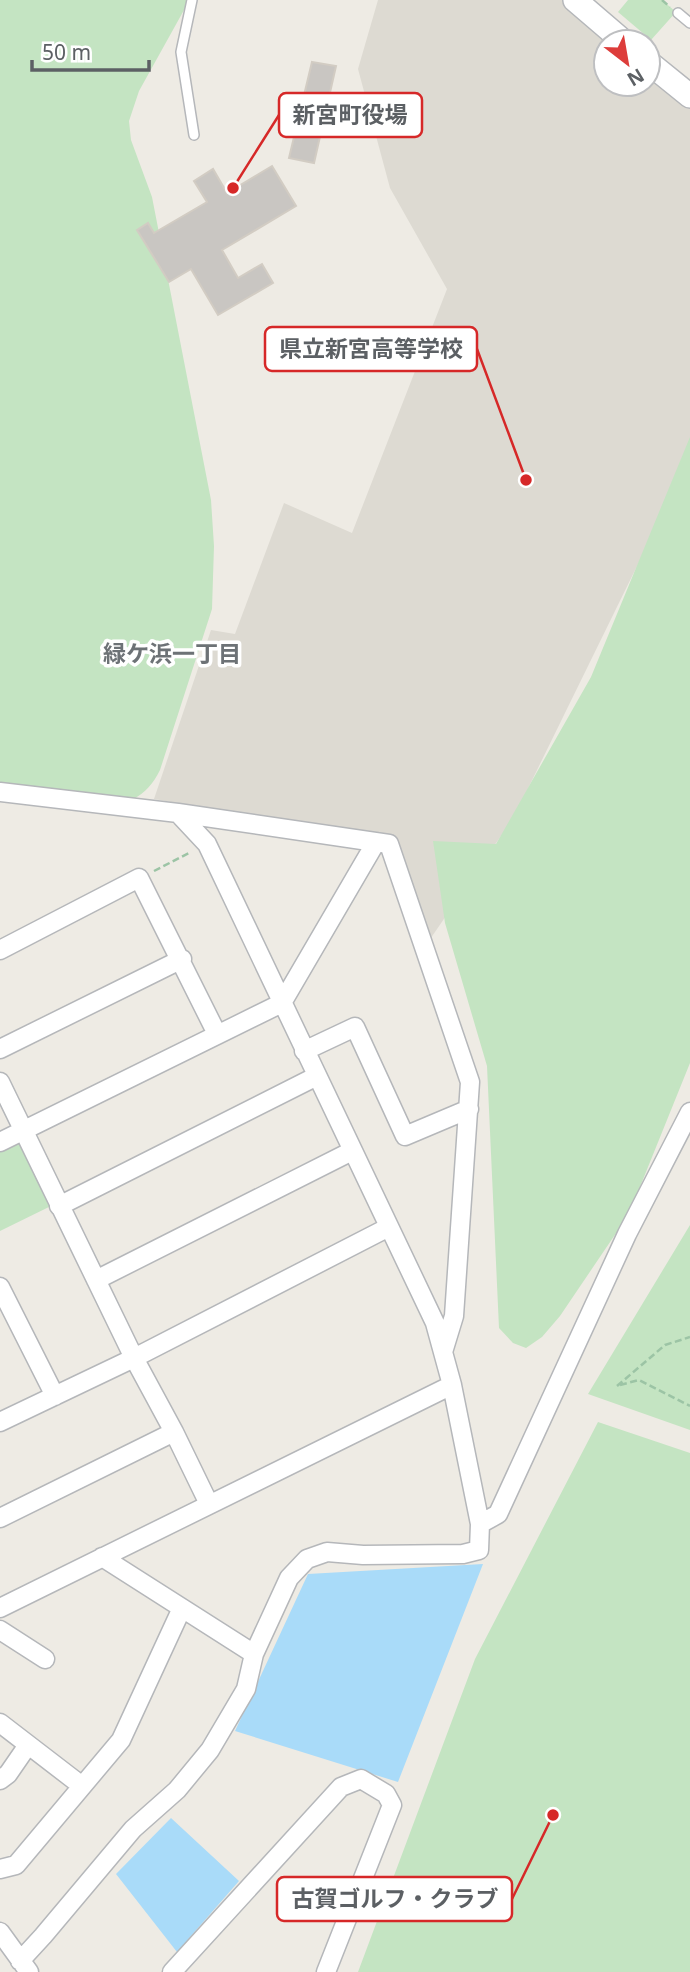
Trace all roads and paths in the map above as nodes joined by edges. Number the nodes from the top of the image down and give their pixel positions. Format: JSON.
{"nodes":[{"id":1,"x":192,"y":0,"type":"edge"},
{"id":2,"x":575,"y":0,"type":"edge"},
{"id":3,"x":678,"y":13,"type":"dead end"},
{"id":4,"x":690,"y":23,"type":"edge"},
{"id":5,"x":608,"y":28,"type":"edge"},
{"id":6,"x":662,"y":73,"type":"edge"},
{"id":7,"x":690,"y":96,"type":"edge"},
{"id":8,"x":194,"y":135,"type":"dead end"},
{"id":9,"x":0,"y":792,"type":"edge"},
{"id":10,"x":178,"y":813,"type":"junction"},
{"id":11,"x":376,"y":842,"type":"junction"},
{"id":12,"x":206,"y":844,"type":"junction"},
{"id":13,"x":139,"y":878,"type":"junction"},
{"id":14,"x":0,"y":950,"type":"edge"},
{"id":15,"x":182,"y":959,"type":"junction"},
{"id":16,"x":282,"y":1003,"type":"junction"},
{"id":17,"x":218,"y":1034,"type":"junction"},
{"id":18,"x":0,"y":1049,"type":"edge"},
{"id":19,"x":304,"y":1051,"type":"junction"},
{"id":20,"x":317,"y":1076,"type":"junction"},
{"id":21,"x":0,"y":1082,"type":"edge"},
{"id":22,"x":468,"y":1109,"type":"junction"},
{"id":23,"x":690,"y":1112,"type":"edge"},
{"id":24,"x":24,"y":1131,"type":"junction"},
{"id":25,"x":0,"y":1142,"type":"edge"},
{"id":26,"x":352,"y":1151,"type":"junction"},
{"id":27,"x":60,"y":1206,"type":"junction"},
{"id":28,"x":389,"y":1227,"type":"junction"},
{"id":29,"x":96,"y":1280,"type":"junction"},
{"id":30,"x":0,"y":1287,"type":"edge"},
{"id":31,"x":8,"y":1322,"type":"edge"},
{"id":32,"x":690,"y":1337,"type":"edge"},
{"id":33,"x":443,"y":1352,"type":"junction"},
{"id":34,"x":134,"y":1358,"type":"junction"},
{"id":35,"x":452,"y":1385,"type":"junction"},
{"id":36,"x":55,"y":1396,"type":"junction"},
{"id":37,"x":690,"y":1406,"type":"edge"},
{"id":38,"x":0,"y":1422,"type":"edge"},
{"id":39,"x":174,"y":1432,"type":"junction"},
{"id":40,"x":209,"y":1504,"type":"junction"},
{"id":41,"x":0,"y":1518,"type":"edge"},
{"id":42,"x":480,"y":1524,"type":"junction"},
{"id":43,"x":102,"y":1557,"type":"junction"},
{"id":44,"x":0,"y":1608,"type":"edge"},
{"id":45,"x":182,"y":1608,"type":"junction"},
{"id":46,"x":0,"y":1630,"type":"edge"},
{"id":47,"x":254,"y":1654,"type":"junction"},
{"id":48,"x":45,"y":1659,"type":"dead end"},
{"id":49,"x":0,"y":1724,"type":"edge"},
{"id":50,"x":28,"y":1745,"type":"junction"},
{"id":51,"x":0,"y":1780,"type":"edge"},
{"id":52,"x":82,"y":1786,"type":"junction"},
{"id":53,"x":0,"y":1869,"type":"edge"},
{"id":54,"x":0,"y":1932,"type":"edge"},
{"id":55,"x":22,"y":1963,"type":"edge"},
{"id":56,"x":0,"y":1965,"type":"edge"},
{"id":57,"x":172,"y":1972,"type":"edge"},
{"id":58,"x":327,"y":1972,"type":"edge"}],
"edges":[{"from":1,"to":8,"type":"lane"},
{"from":2,"to":5,"type":"street"},
{"from":3,"to":4,"type":"lane"},
{"from":6,"to":7,"type":"street"},
{"from":9,"to":10,"type":"street"},
{"from":10,"to":11,"type":"street"},
{"from":10,"to":12,"type":"street"},
{"from":11,"to":16,"type":"street"},
{"from":11,"to":22,"type":"street"},
{"from":12,"to":13,"type":"path"},
{"from":12,"to":16,"type":"street"},
{"from":13,"to":14,"type":"street"},
{"from":13,"to":15,"type":"street"},
{"from":15,"to":17,"type":"street"},
{"from":15,"to":18,"type":"street"},
{"from":16,"to":17,"type":"street"},
{"from":16,"to":19,"type":"street"},
{"from":17,"to":24,"type":"street"},
{"from":19,"to":20,"type":"street"},
{"from":19,"to":22,"type":"street"},
{"from":20,"to":26,"type":"street"},
{"from":20,"to":27,"type":"street"},
{"from":21,"to":24,"type":"street"},
{"from":22,"to":33,"type":"street"},
{"from":23,"to":42,"type":"street"},
{"from":24,"to":25,"type":"street"},
{"from":24,"to":27,"type":"street"},
{"from":26,"to":28,"type":"street"},
{"from":26,"to":29,"type":"street"},
{"from":27,"to":29,"type":"street"},
{"from":28,"to":33,"type":"street"},
{"from":28,"to":34,"type":"street"},
{"from":29,"to":34,"type":"street"},
{"from":30,"to":31,"type":"street"},
{"from":31,"to":36,"type":"street"},
{"from":32,"to":37,"type":"path"},
{"from":33,"to":35,"type":"street"},
{"from":34,"to":36,"type":"street"},
{"from":34,"to":39,"type":"street"},
{"from":35,"to":40,"type":"street"},
{"from":35,"to":42,"type":"street"},
{"from":36,"to":38,"type":"street"},
{"from":39,"to":40,"type":"street"},
{"from":39,"to":41,"type":"street"},
{"from":40,"to":43,"type":"street"},
{"from":42,"to":47,"type":"street"},
{"from":43,"to":44,"type":"street"},
{"from":43,"to":45,"type":"street"},
{"from":45,"to":47,"type":"street"},
{"from":45,"to":52,"type":"street"},
{"from":46,"to":48,"type":"street"},
{"from":47,"to":55,"type":"street"},
{"from":49,"to":50,"type":"street"},
{"from":50,"to":51,"type":"street"},
{"from":50,"to":52,"type":"street"},
{"from":52,"to":53,"type":"street"},
{"from":54,"to":55,"type":"street"},
{"from":55,"to":56,"type":"street"},
{"from":57,"to":58,"type":"street"}]}
